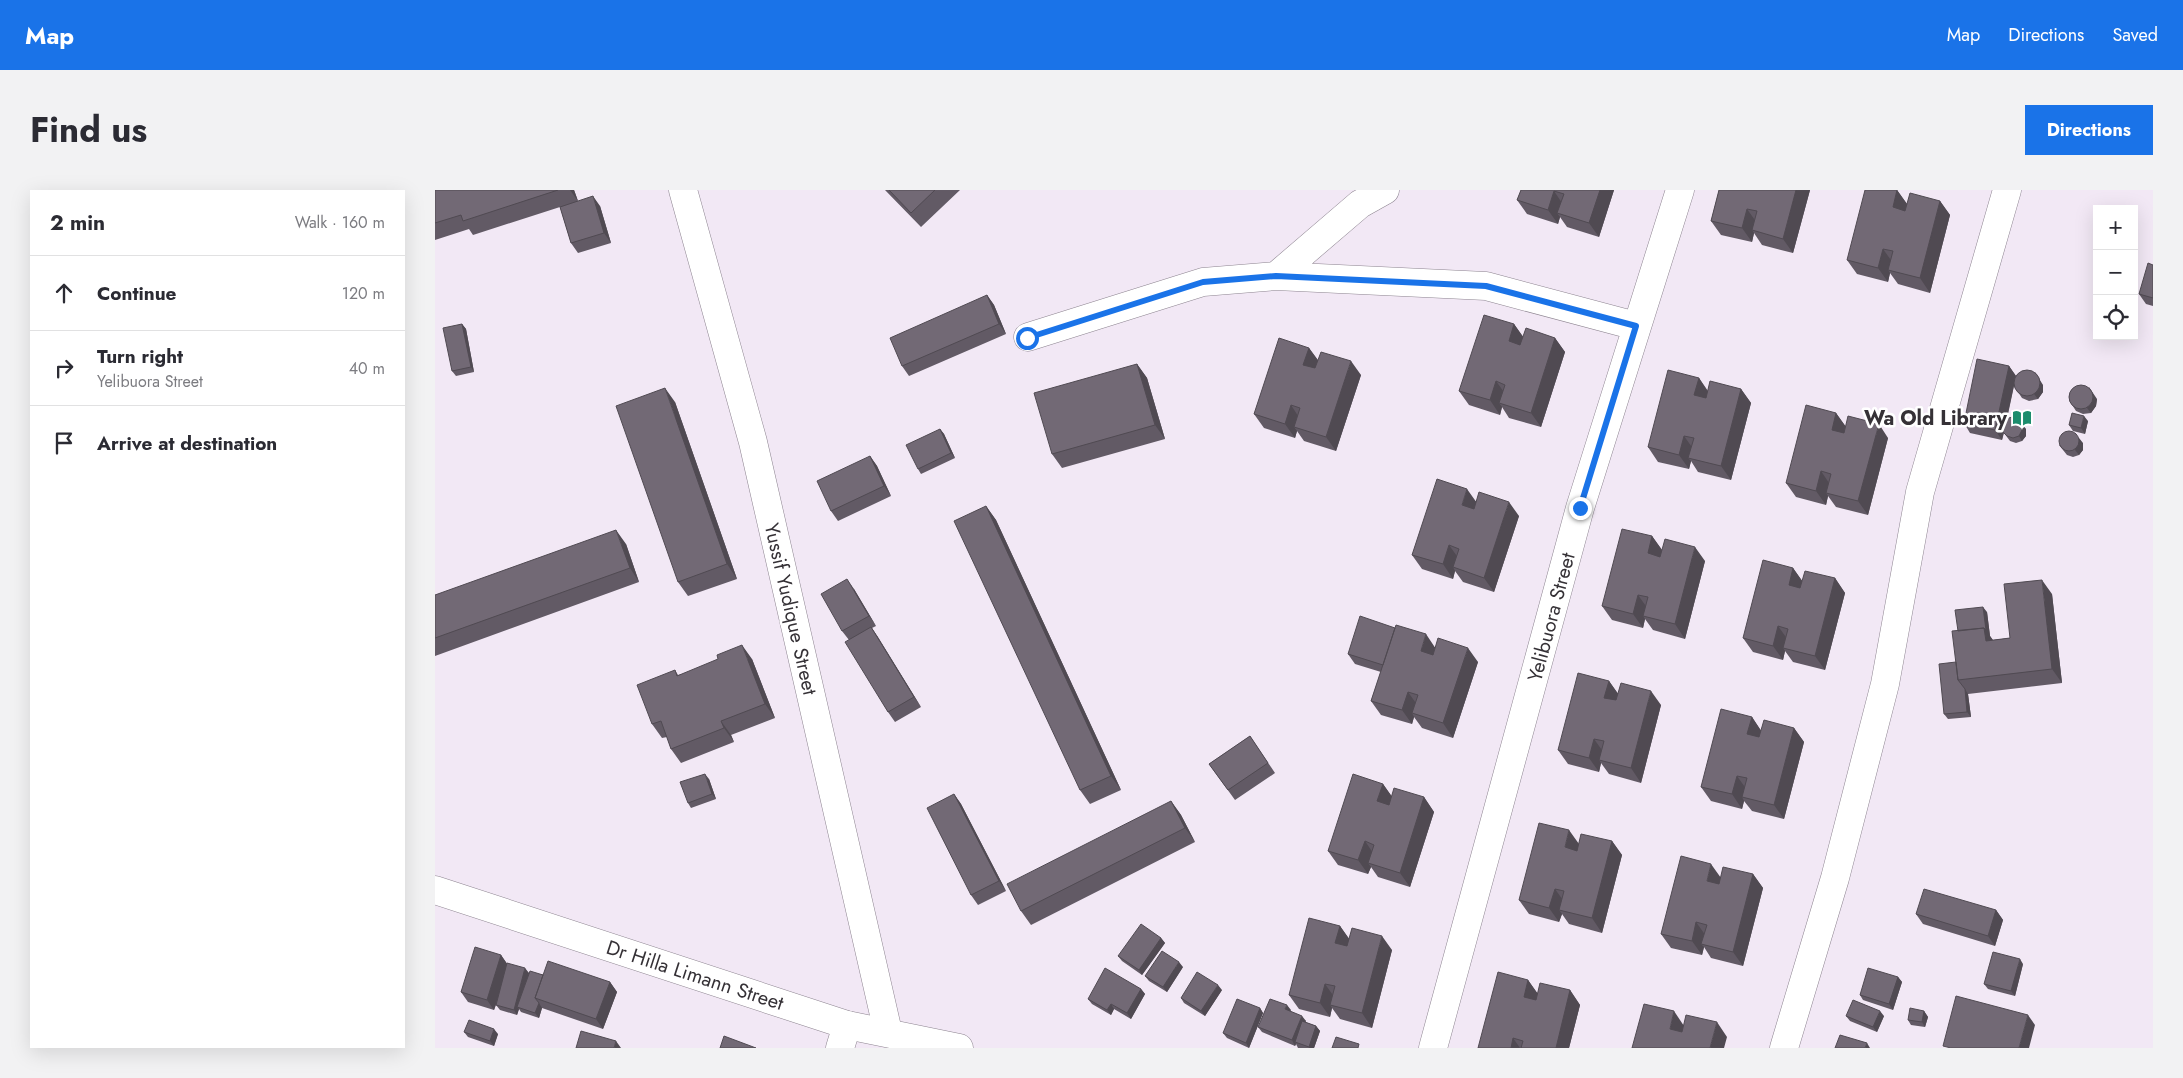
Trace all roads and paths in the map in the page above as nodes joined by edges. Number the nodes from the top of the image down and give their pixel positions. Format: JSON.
{"nodes":[{"id":1,"x":683,"y":190,"type":"edge"},
{"id":2,"x":1385,"y":190,"type":"edge"},
{"id":3,"x":1680,"y":190,"type":"edge"},
{"id":4,"x":2007,"y":190,"type":"edge"},
{"id":5,"x":1357,"y":197,"type":"edge"},
{"id":6,"x":1276,"y":276,"type":"junction"},
{"id":7,"x":1636,"y":326,"type":"junction"},
{"id":8,"x":1027,"y":338,"type":"dead end"},
{"id":9,"x":435,"y":890,"type":"edge"},
{"id":10,"x":887,"y":1032,"type":"junction"},
{"id":11,"x":844,"y":1036,"type":"edge"},
{"id":12,"x":959,"y":1048,"type":"edge"},
{"id":13,"x":1433,"y":1048,"type":"edge"},
{"id":14,"x":1784,"y":1048,"type":"edge"}],
"edges":[{"from":1,"to":10,"type":"main road","name":"Yussif Yudique Street"},
{"from":2,"to":5,"type":"main road"},
{"from":3,"to":7,"type":"main road","name":"Yelibuora Street"},
{"from":4,"to":14,"type":"main road"},
{"from":5,"to":6,"type":"main road"},
{"from":6,"to":7,"type":"main road"},
{"from":6,"to":8,"type":"main road"},
{"from":7,"to":13,"type":"main road","name":"Yelibuora Street"},
{"from":9,"to":11,"type":"main road","name":"Dr Hilla Limann Street"},
{"from":10,"to":11,"type":"main road","name":"Dr Hilla Limann Street"},
{"from":10,"to":12,"type":"main road","name":"Dr Hilla Limann Street"}]}
